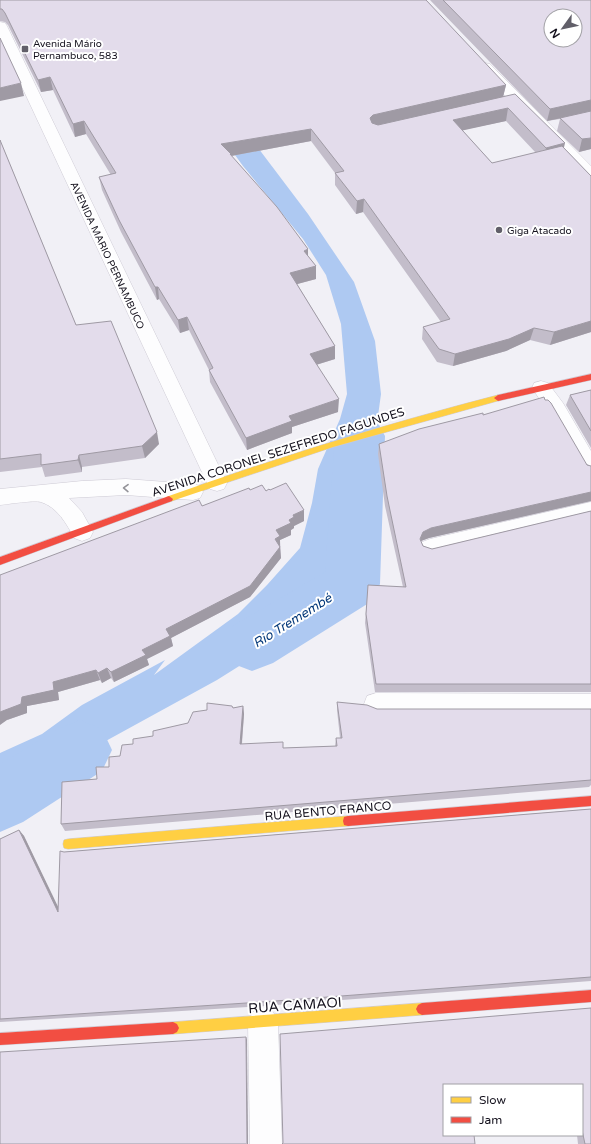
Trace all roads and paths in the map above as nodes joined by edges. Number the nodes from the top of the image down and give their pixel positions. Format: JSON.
{"nodes":[{"id":1,"x":0,"y":27,"type":"edge"},
{"id":2,"x":473,"y":56,"type":"edge"},
{"id":3,"x":516,"y":100,"type":"junction"},
{"id":4,"x":500,"y":104,"type":"edge"},
{"id":5,"x":591,"y":175,"type":"edge"},
{"id":6,"x":591,"y":377,"type":"edge"},
{"id":7,"x":541,"y":388,"type":"junction"},
{"id":8,"x":591,"y":469,"type":"edge"},
{"id":9,"x":217,"y":483,"type":"junction"},
{"id":10,"x":193,"y":492,"type":"junction"},
{"id":11,"x":42,"y":493,"type":"junction"},
{"id":12,"x":0,"y":497,"type":"edge"},
{"id":13,"x":591,"y":510,"type":"edge"},
{"id":14,"x":82,"y":532,"type":"junction"},
{"id":15,"x":430,"y":548,"type":"edge"},
{"id":16,"x":0,"y":561,"type":"edge"},
{"id":17,"x":376,"y":704,"type":"dead end"},
{"id":18,"x":591,"y":705,"type":"edge"},
{"id":19,"x":591,"y":801,"type":"edge"},
{"id":20,"x":68,"y":844,"type":"dead end"},
{"id":21,"x":591,"y":996,"type":"edge"},
{"id":22,"x":263,"y":1022,"type":"junction"},
{"id":23,"x":0,"y":1039,"type":"edge"},
{"id":24,"x":266,"y":1144,"type":"edge"}],
"edges":[{"from":1,"to":9,"type":"street","name":"AVENIDA MARIO PERNAMBUCO"},
{"from":2,"to":3,"type":"street"},
{"from":3,"to":4,"type":"street"},
{"from":3,"to":5,"type":"street"},
{"from":6,"to":7,"type":"street","name":"AVENIDA CORONEL SEZEFREDO FAGUNDES"},
{"from":7,"to":8,"type":"street"},
{"from":7,"to":9,"type":"street","name":"AVENIDA CORONEL SEZEFREDO FAGUNDES"},
{"from":9,"to":10,"type":"street","name":"AVENIDA CORONEL SEZEFREDO FAGUNDES"},
{"from":10,"to":11,"type":"street","one_way":true},
{"from":10,"to":14,"type":"street","name":"AVENIDA CORONEL SEZEFREDO FAGUNDES"},
{"from":11,"to":12,"type":"street"},
{"from":11,"to":14,"type":"street"},
{"from":13,"to":15,"type":"street"},
{"from":14,"to":16,"type":"street","name":"AVENIDA CORONEL SEZEFREDO FAGUNDES"},
{"from":17,"to":18,"type":"street"},
{"from":19,"to":20,"type":"street","name":"RUA BENTO FRANCO"},
{"from":21,"to":22,"type":"street","name":"RUA CAMAOI"},
{"from":22,"to":23,"type":"street","name":"RUA CAMAOI"},
{"from":22,"to":24,"type":"street"}]}
